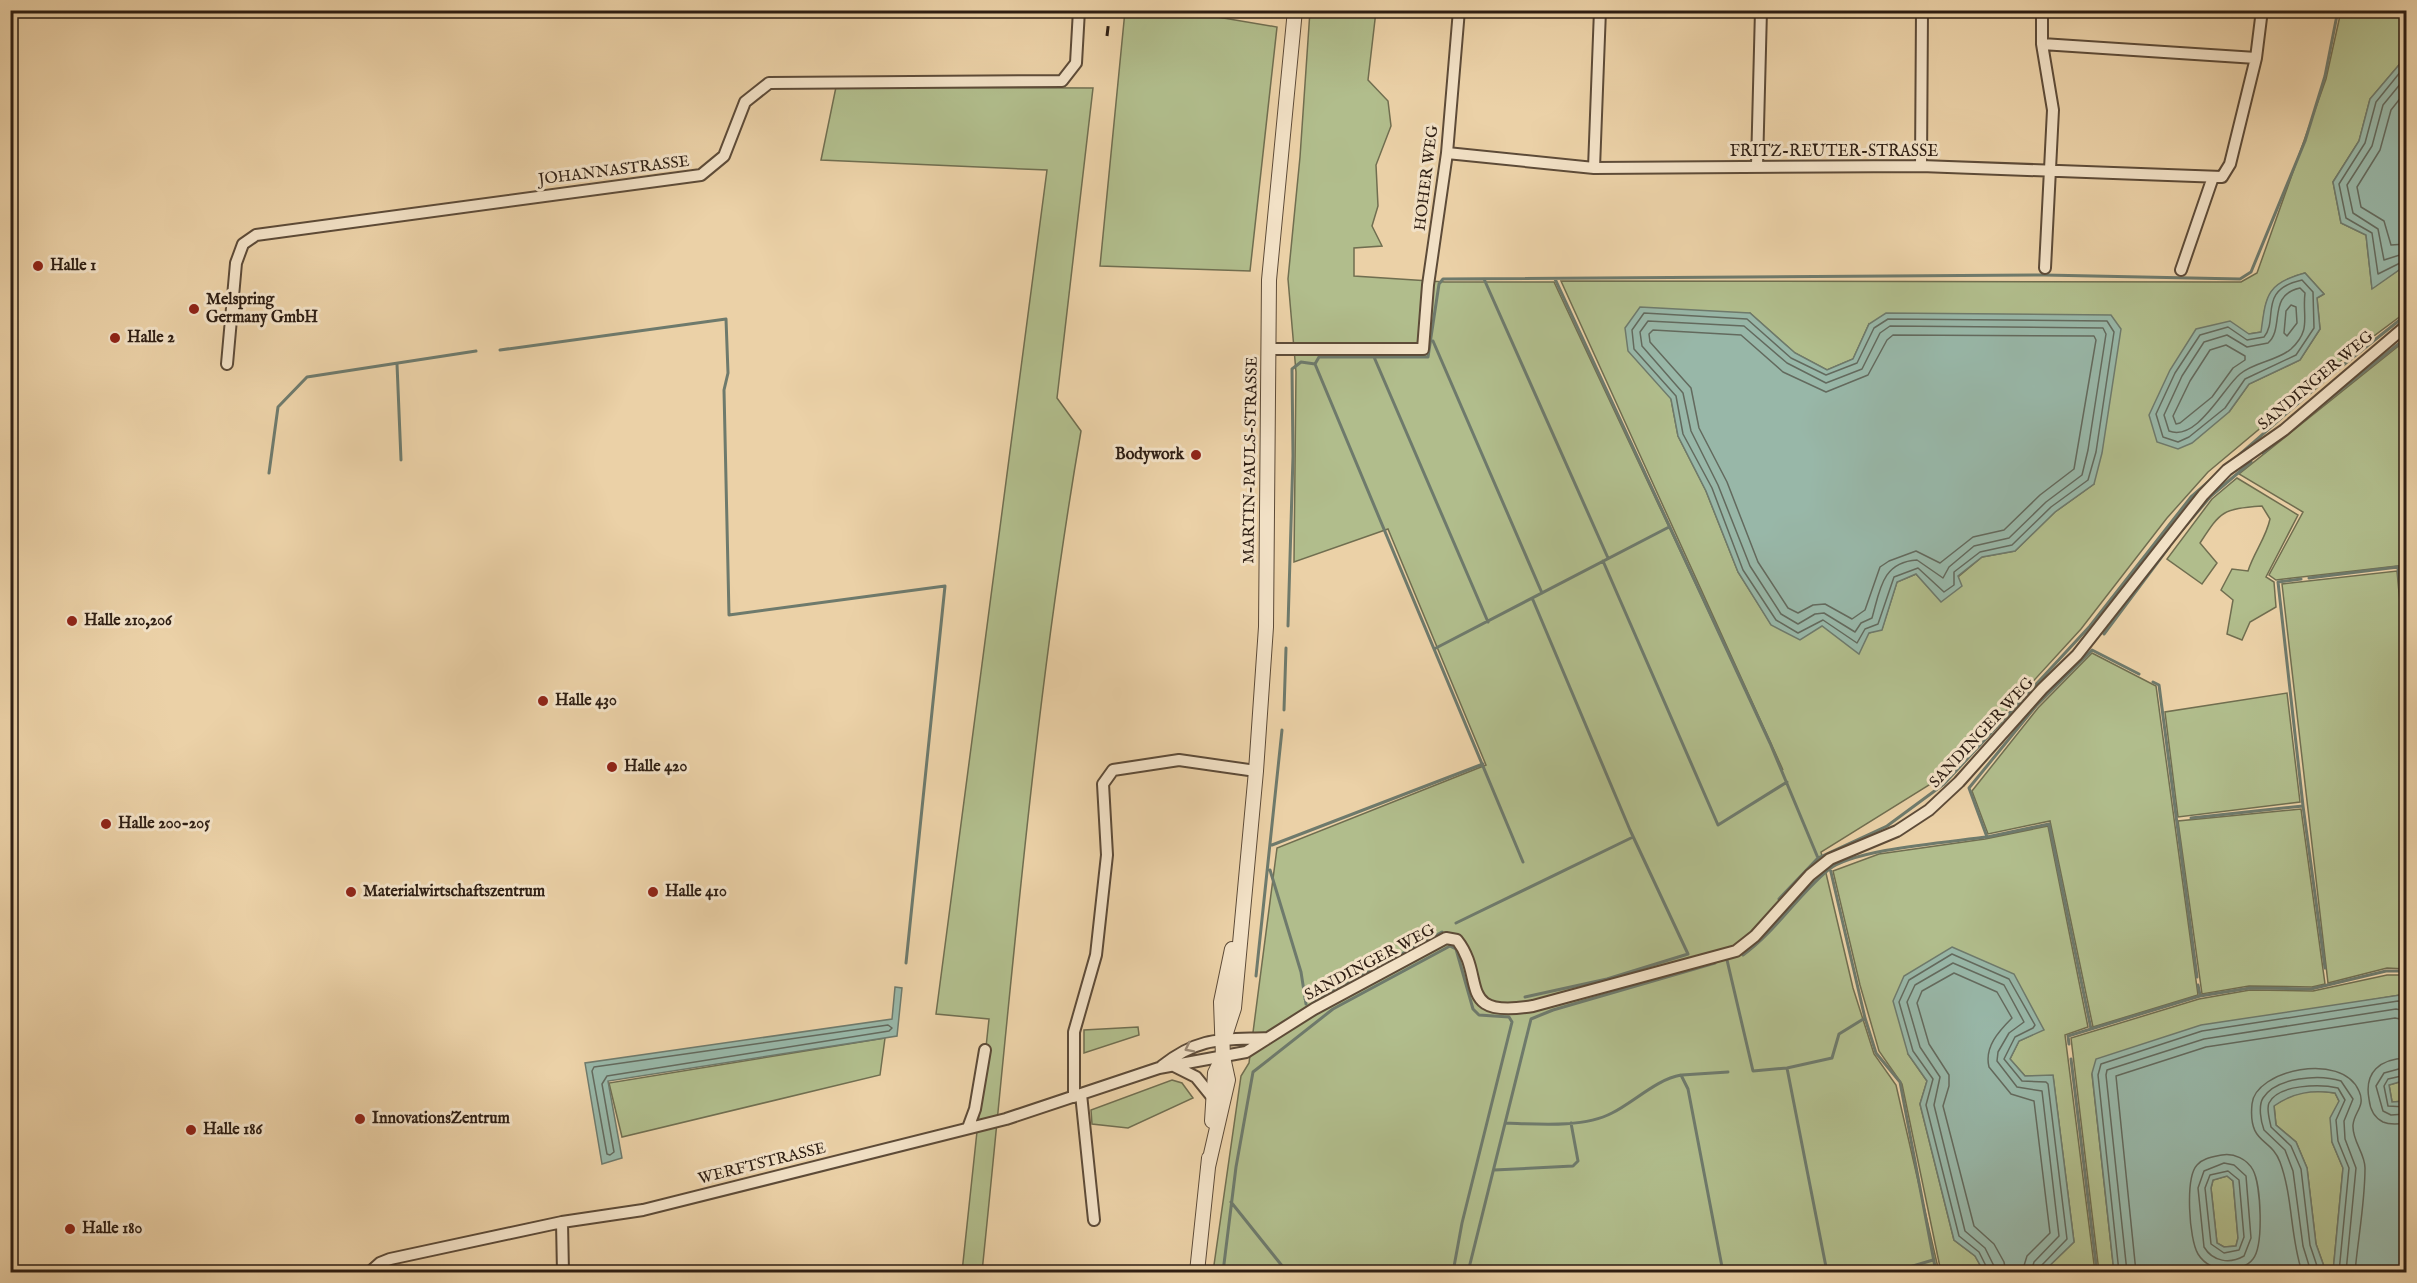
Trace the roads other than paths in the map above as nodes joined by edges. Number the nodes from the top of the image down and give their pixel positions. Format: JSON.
{"nodes":[{"id":1,"x":1079,"y":10,"type":"edge"},
{"id":2,"x":1294,"y":10,"type":"edge"},
{"id":3,"x":1459,"y":10,"type":"edge"},
{"id":4,"x":1600,"y":10,"type":"edge"},
{"id":5,"x":1761,"y":10,"type":"edge"},
{"id":6,"x":1922,"y":10,"type":"edge"},
{"id":7,"x":2042,"y":10,"type":"edge"},
{"id":8,"x":2262,"y":10,"type":"edge"},
{"id":9,"x":2042,"y":44,"type":"junction"},
{"id":10,"x":2256,"y":58,"type":"junction"},
{"id":11,"x":1447,"y":153,"type":"junction"},
{"id":12,"x":1757,"y":166,"type":"junction"},
{"id":13,"x":1921,"y":166,"type":"junction"},
{"id":14,"x":1594,"y":168,"type":"junction"},
{"id":15,"x":2051,"y":169,"type":"junction"},
{"id":16,"x":2218,"y":177,"type":"junction"},
{"id":17,"x":2045,"y":268,"type":"dead end"},
{"id":18,"x":2181,"y":270,"type":"dead end"},
{"id":19,"x":2406,"y":326,"type":"edge"},
{"id":20,"x":1268,"y":349,"type":"junction"},
{"id":21,"x":227,"y":364,"type":"dead end"},
{"id":22,"x":1256,"y":771,"type":"junction"},
{"id":23,"x":1272,"y":1038,"type":"junction"},
{"id":24,"x":1224,"y":1039,"type":"junction"},
{"id":25,"x":985,"y":1050,"type":"dead end"},
{"id":26,"x":1223,"y":1057,"type":"junction"},
{"id":27,"x":1171,"y":1065,"type":"junction"},
{"id":28,"x":1159,"y":1068,"type":"junction"},
{"id":29,"x":1077,"y":1096,"type":"junction"},
{"id":30,"x":1214,"y":1098,"type":"junction"},
{"id":31,"x":968,"y":1128,"type":"junction"},
{"id":32,"x":1208,"y":1167,"type":"junction"},
{"id":33,"x":1094,"y":1220,"type":"dead end"},
{"id":34,"x":562,"y":1222,"type":"junction"},
{"id":35,"x":370,"y":1272,"type":"edge"},
{"id":36,"x":563,"y":1272,"type":"edge"},
{"id":37,"x":1197,"y":1272,"type":"edge"}],
"edges":[{"from":1,"to":21,"type":"street","name":"JOHANNASTRASSE"},
{"from":2,"to":20,"type":"street","name":"MARTIN-PAULS-STRASSE"},
{"from":3,"to":11,"type":"street","name":"HOHER WEG"},
{"from":4,"to":14,"type":"street"},
{"from":5,"to":12,"type":"street"},
{"from":6,"to":13,"type":"street"},
{"from":7,"to":9,"type":"street"},
{"from":8,"to":10,"type":"street"},
{"from":9,"to":10,"type":"street"},
{"from":9,"to":15,"type":"street"},
{"from":10,"to":16,"type":"street"},
{"from":11,"to":14,"type":"street","name":"FRITZ-REUTER-STRASSE"},
{"from":11,"to":20,"type":"street","name":"HOHER WEG"},
{"from":12,"to":13,"type":"street","name":"FRITZ-REUTER-STRASSE"},
{"from":12,"to":14,"type":"street","name":"FRITZ-REUTER-STRASSE"},
{"from":13,"to":15,"type":"street","name":"FRITZ-REUTER-STRASSE"},
{"from":15,"to":16,"type":"street","name":"FRITZ-REUTER-STRASSE"},
{"from":15,"to":17,"type":"street"},
{"from":16,"to":18,"type":"street"},
{"from":19,"to":23,"type":"street","name":"SANDINGER WEG"},
{"from":20,"to":22,"type":"street","name":"MARTIN-PAULS-STRASSE"},
{"from":22,"to":24,"type":"street","name":"MARTIN-PAULS-STRASSE"},
{"from":22,"to":29,"type":"street"},
{"from":23,"to":24,"type":"street"},
{"from":23,"to":26,"type":"street","name":"SANDINGER WEG"},
{"from":24,"to":26,"type":"street","name":"MARTIN-PAULS-STRASSE"},
{"from":24,"to":28,"type":"street","name":"WERFTSTRASSE","one_way":true},
{"from":25,"to":31,"type":"street"},
{"from":26,"to":27,"type":"street","name":"WERFTSTRASSE"},
{"from":26,"to":30,"type":"street","name":"MARTIN-PAULS-STRASSE"},
{"from":26,"to":32,"type":"street","name":"MARTIN-PAULS-STRASSE"},
{"from":27,"to":28,"type":"street","name":"WERFTSTRASSE"},
{"from":27,"to":30,"type":"street"},
{"from":28,"to":29,"type":"street","name":"WERFTSTRASSE"},
{"from":29,"to":31,"type":"street","name":"WERFTSTRASSE"},
{"from":29,"to":33,"type":"street"},
{"from":30,"to":32,"type":"street","name":"MARTIN-PAULS-STRASSE"},
{"from":31,"to":34,"type":"street","name":"WERFTSTRASSE"},
{"from":32,"to":37,"type":"street","name":"MARTIN-PAULS-STRASSE"},
{"from":34,"to":35,"type":"street","name":"WERFTSTRASSE"},
{"from":34,"to":36,"type":"street"}]}
